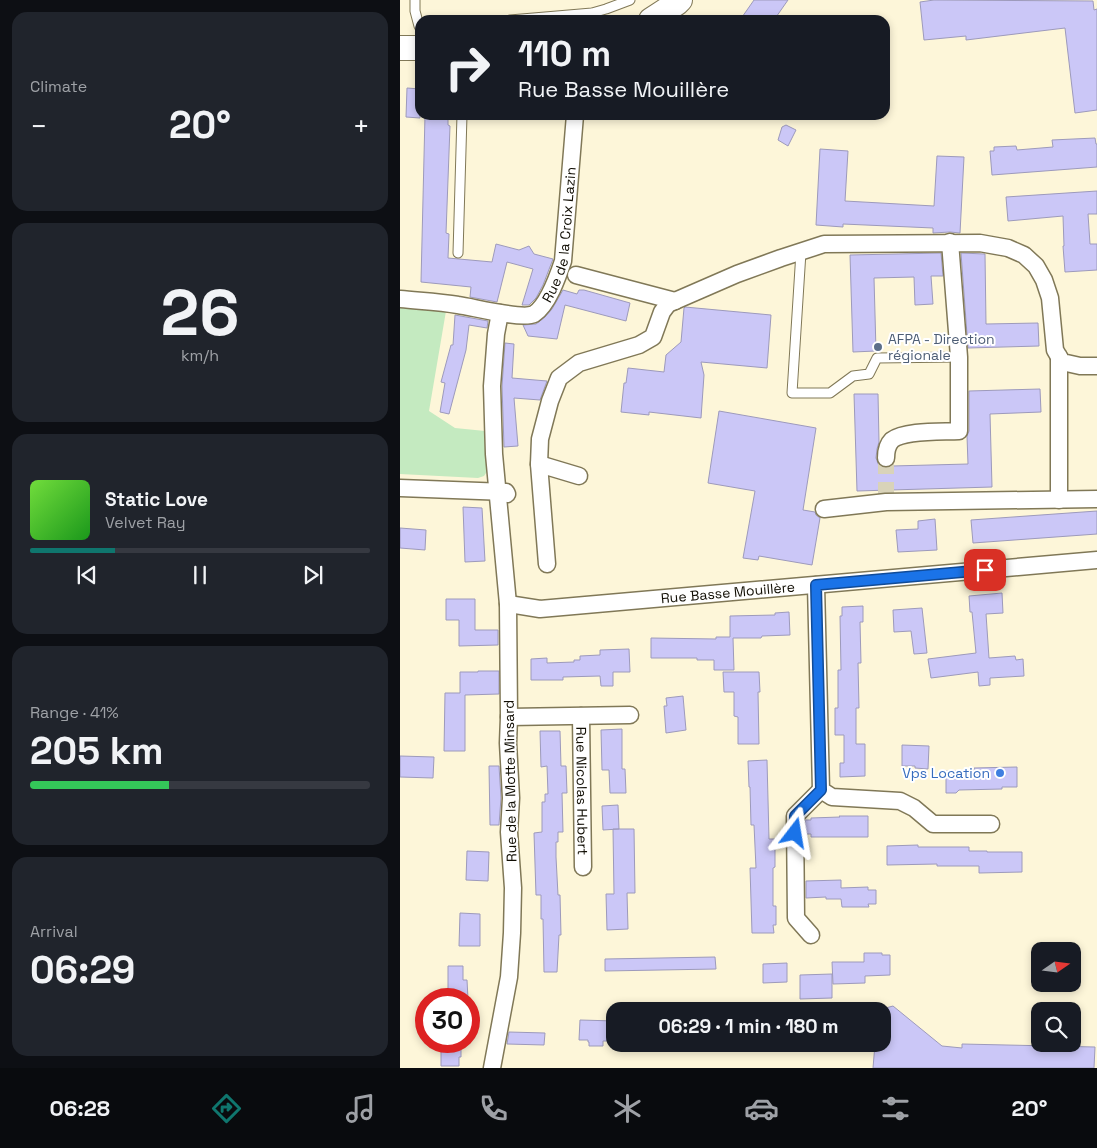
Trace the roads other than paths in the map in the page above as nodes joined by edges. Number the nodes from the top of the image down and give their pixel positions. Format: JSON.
{"nodes":[{"id":1,"x":415,"y":0,"type":"edge"},
{"id":2,"x":630,"y":0,"type":"edge"},
{"id":3,"x":680,"y":0,"type":"edge"},
{"id":4,"x":415,"y":15,"type":"edge"},
{"id":5,"x":569,"y":15,"type":"edge"},
{"id":6,"x":659,"y":15,"type":"edge"},
{"id":7,"x":400,"y":48,"type":"edge"},
{"id":8,"x":415,"y":48,"type":"edge"},
{"id":9,"x":462,"y":120,"type":"edge"},
{"id":10,"x":575,"y":120,"type":"edge"},
{"id":11,"x":950,"y":242,"type":"junction"},
{"id":12,"x":801,"y":252,"type":"junction"},
{"id":13,"x":458,"y":253,"type":"dead end"},
{"id":14,"x":576,"y":276,"type":"dead end"},
{"id":15,"x":400,"y":299,"type":"edge"},
{"id":16,"x":675,"y":301,"type":"junction"},
{"id":17,"x":500,"y":313,"type":"junction"},
{"id":18,"x":959,"y":357,"type":"junction"},
{"id":19,"x":1059,"y":357,"type":"junction"},
{"id":20,"x":1097,"y":366,"type":"edge"},
{"id":21,"x":886,"y":458,"type":"tunnel mouth"},
{"id":22,"x":539,"y":464,"type":"junction"},
{"id":23,"x":579,"y":476,"type":"dead end"},
{"id":24,"x":400,"y":488,"type":"edge"},
{"id":25,"x":498,"y":492,"type":"junction"},
{"id":26,"x":1059,"y":500,"type":"junction"},
{"id":27,"x":1097,"y":500,"type":"edge"},
{"id":28,"x":824,"y":509,"type":"dead end"},
{"id":29,"x":1097,"y":560,"type":"edge"},
{"id":30,"x":547,"y":564,"type":"dead end"},
{"id":31,"x":816,"y":585,"type":"junction"},
{"id":32,"x":508,"y":604,"type":"junction"},
{"id":33,"x":540,"y":610,"type":"junction"},
{"id":34,"x":630,"y":715,"type":"dead end"},
{"id":35,"x":581,"y":716,"type":"junction"},
{"id":36,"x":510,"y":717,"type":"junction"},
{"id":37,"x":821,"y":790,"type":"junction"},
{"id":38,"x":991,"y":824,"type":"dead end"},
{"id":39,"x":583,"y":867,"type":"dead end"},
{"id":40,"x":811,"y":935,"type":"dead end"},
{"id":41,"x":492,"y":1068,"type":"edge"}],
"edges":[{"from":1,"to":4,"type":"lane"},
{"from":2,"to":5,"type":"lane"},
{"from":3,"to":6,"type":"main road"},
{"from":7,"to":8,"type":"main road"},
{"from":9,"to":13,"type":"lane"},
{"from":10,"to":17,"type":"street","name":"Rue de la Croix Lazin"},
{"from":11,"to":12,"type":"street"},
{"from":11,"to":18,"type":"street"},
{"from":11,"to":19,"type":"street"},
{"from":12,"to":16,"type":"street"},
{"from":12,"to":18,"type":"lane"},
{"from":14,"to":16,"type":"street"},
{"from":15,"to":17,"type":"street"},
{"from":16,"to":22,"type":"street"},
{"from":17,"to":25,"type":"street","name":"Rue de la Motte Minsard"},
{"from":18,"to":21,"type":"street"},
{"from":19,"to":20,"type":"street"},
{"from":19,"to":26,"type":"street"},
{"from":22,"to":23,"type":"street"},
{"from":22,"to":30,"type":"street"},
{"from":24,"to":25,"type":"street"},
{"from":25,"to":32,"type":"street","name":"Rue de la Motte Minsard"},
{"from":25,"to":33,"type":"street"},
{"from":26,"to":27,"type":"street"},
{"from":26,"to":28,"type":"street"},
{"from":29,"to":31,"type":"street","name":"Rue Basse Mouillère"},
{"from":31,"to":33,"type":"street","name":"Rue Basse Mouillère"},
{"from":31,"to":37,"type":"street"},
{"from":32,"to":33,"type":"street","name":"Rue Basse Mouillère"},
{"from":32,"to":36,"type":"street","name":"Rue de la Motte Minsard"},
{"from":34,"to":35,"type":"street","name":"Rue Nicolas Hubert"},
{"from":35,"to":36,"type":"street","name":"Rue Nicolas Hubert"},
{"from":35,"to":39,"type":"street","name":"Rue Nicolas Hubert"},
{"from":36,"to":41,"type":"street","name":"Rue de la Motte Minsard"},
{"from":37,"to":38,"type":"street"},
{"from":37,"to":40,"type":"street"}]}
